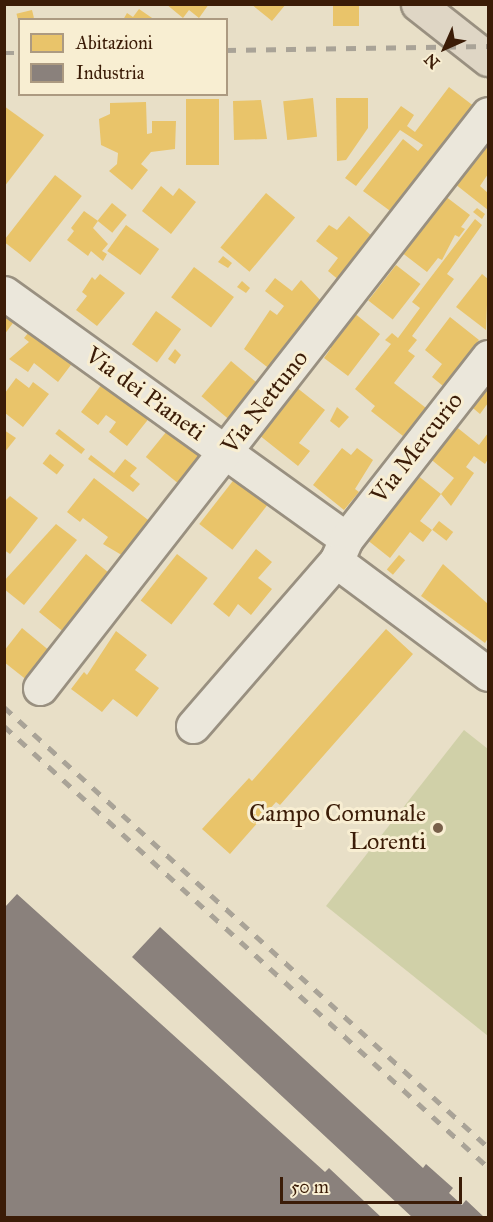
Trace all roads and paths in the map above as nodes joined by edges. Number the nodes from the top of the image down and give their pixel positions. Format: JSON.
{"nodes":[{"id":1,"x":418,"y":4,"type":"edge"},
{"id":2,"x":489,"y":59,"type":"edge"},
{"id":3,"x":489,"y":114,"type":"edge"},
{"id":4,"x":4,"y":293,"type":"edge"},
{"id":5,"x":489,"y":357,"type":"edge"},
{"id":6,"x":226,"y":452,"type":"junction"},
{"id":7,"x":341,"y":550,"type":"junction"},
{"id":8,"x":487,"y":670,"type":"edge"},
{"id":9,"x":40,"y":688,"type":"dead end"},
{"id":10,"x":193,"y":726,"type":"dead end"}],
"edges":[{"from":1,"to":2,"type":"main road"},
{"from":3,"to":6,"type":"street","name":"Via Nettuno"},
{"from":4,"to":6,"type":"street","name":"Via dei Pianeti"},
{"from":5,"to":7,"type":"street","name":"Via Mercurio"},
{"from":6,"to":7,"type":"street","name":"Via dei Pianeti"},
{"from":6,"to":9,"type":"street","name":"Via Nettuno"},
{"from":7,"to":8,"type":"street","name":"Via dei Pianeti"},
{"from":7,"to":10,"type":"street","name":"Via Mercurio"}]}
